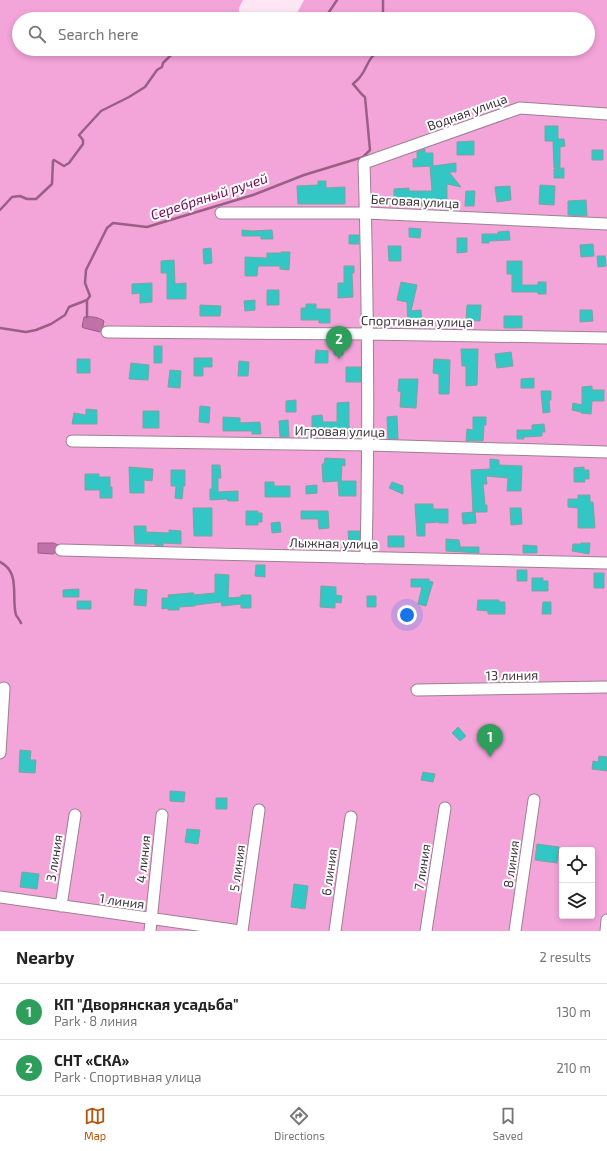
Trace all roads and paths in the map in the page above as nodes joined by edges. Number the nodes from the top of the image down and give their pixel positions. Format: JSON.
{"nodes":[{"id":1,"x":607,"y":114,"type":"edge"},
{"id":2,"x":221,"y":213,"type":"dead end"},
{"id":3,"x":366,"y":213,"type":"junction"},
{"id":4,"x":607,"y":224,"type":"edge"},
{"id":5,"x":107,"y":332,"type":"dead end"},
{"id":6,"x":368,"y":334,"type":"junction"},
{"id":7,"x":607,"y":338,"type":"edge"},
{"id":8,"x":72,"y":441,"type":"dead end"},
{"id":9,"x":369,"y":445,"type":"junction"},
{"id":10,"x":607,"y":452,"type":"edge"},
{"id":11,"x":61,"y":550,"type":"dead end"},
{"id":12,"x":366,"y":558,"type":"junction"},
{"id":13,"x":607,"y":563,"type":"edge"},
{"id":14,"x":607,"y":687,"type":"edge"},
{"id":15,"x":0,"y":690,"type":"edge"},
{"id":16,"x":417,"y":690,"type":"dead end"},
{"id":17,"x":0,"y":753,"type":"edge"},
{"id":18,"x":534,"y":800,"type":"dead end"},
{"id":19,"x":445,"y":808,"type":"dead end"},
{"id":20,"x":259,"y":810,"type":"dead end"},
{"id":21,"x":75,"y":815,"type":"dead end"},
{"id":22,"x":162,"y":815,"type":"dead end"},
{"id":23,"x":351,"y":817,"type":"dead end"},
{"id":24,"x":0,"y":897,"type":"edge"},
{"id":25,"x":61,"y":906,"type":"junction"},
{"id":26,"x":151,"y":919,"type":"junction"},
{"id":27,"x":607,"y":920,"type":"edge"},
{"id":28,"x":150,"y":931,"type":"edge"},
{"id":29,"x":241,"y":931,"type":"edge"},
{"id":30,"x":335,"y":931,"type":"edge"},
{"id":31,"x":426,"y":931,"type":"edge"},
{"id":32,"x":515,"y":931,"type":"edge"},
{"id":33,"x":606,"y":931,"type":"edge"}],
"edges":[{"from":1,"to":3,"type":"street","name":"Водная улица"},
{"from":2,"to":3,"type":"street","name":"Беговая улица"},
{"from":3,"to":4,"type":"street","name":"Беговая улица"},
{"from":3,"to":6,"type":"street"},
{"from":5,"to":6,"type":"street","name":"Спортивная улица"},
{"from":6,"to":7,"type":"street","name":"Спортивная улица"},
{"from":6,"to":9,"type":"street"},
{"from":8,"to":9,"type":"street","name":"Игровая улица"},
{"from":9,"to":10,"type":"street","name":"Игровая улица"},
{"from":9,"to":12,"type":"street"},
{"from":11,"to":12,"type":"street","name":"Лыжная улица"},
{"from":12,"to":13,"type":"street","name":"Лыжная улица"},
{"from":14,"to":16,"type":"street","name":"13 линия"},
{"from":15,"to":17,"type":"street"},
{"from":18,"to":32,"type":"street","name":"8 линия"},
{"from":19,"to":31,"type":"street","name":"7 линия"},
{"from":20,"to":29,"type":"street","name":"5 линия"},
{"from":21,"to":25,"type":"street","name":"3 линия"},
{"from":22,"to":26,"type":"street","name":"4 линия"},
{"from":23,"to":30,"type":"street","name":"6 линия"},
{"from":24,"to":25,"type":"street","name":"1 линия"},
{"from":25,"to":26,"type":"street","name":"1 линия"},
{"from":26,"to":28,"type":"street","name":"4 линия"},
{"from":26,"to":29,"type":"street","name":"1 линия"},
{"from":27,"to":33,"type":"street"}]}
